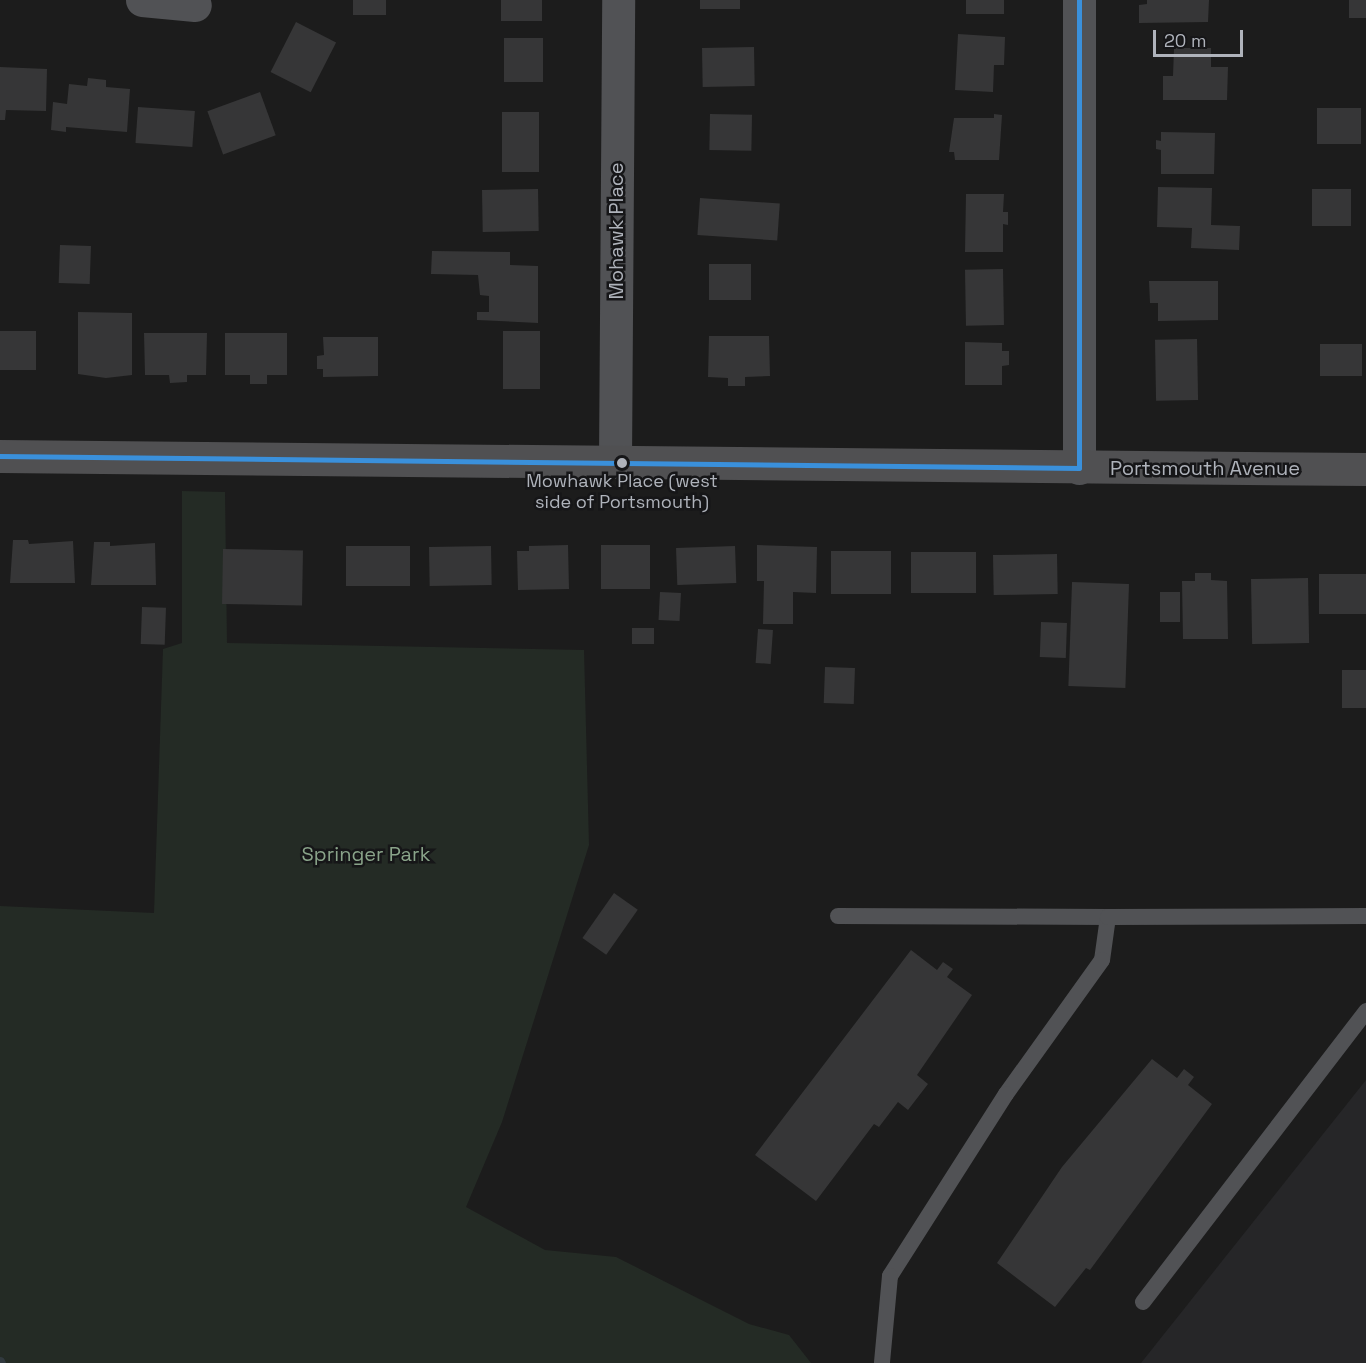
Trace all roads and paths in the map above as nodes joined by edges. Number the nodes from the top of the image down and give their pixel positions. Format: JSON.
{"nodes":[{"id":1,"x":142,"y":0,"type":"edge"},
{"id":2,"x":618,"y":0,"type":"edge"},
{"id":3,"x":1079,"y":0,"type":"edge"},
{"id":4,"x":195,"y":5,"type":"dead end"},
{"id":5,"x":0,"y":456,"type":"edge"},
{"id":6,"x":615,"y":461,"type":"junction"},
{"id":7,"x":1079,"y":468,"type":"junction"},
{"id":8,"x":1366,"y":469,"type":"edge"},
{"id":9,"x":838,"y":916,"type":"dead end"},
{"id":10,"x":1366,"y":916,"type":"edge"},
{"id":11,"x":1108,"y":917,"type":"junction"},
{"id":12,"x":1366,"y":1011,"type":"edge"},
{"id":13,"x":1143,"y":1302,"type":"dead end"},
{"id":14,"x":882,"y":1363,"type":"edge"}],
"edges":[{"from":1,"to":4,"type":"street"},
{"from":2,"to":6,"type":"street","name":"Mohawk Place"},
{"from":3,"to":7,"type":"street"},
{"from":5,"to":6,"type":"main road","name":"Portsmouth Avenue"},
{"from":6,"to":7,"type":"main road","name":"Portsmouth Avenue"},
{"from":7,"to":8,"type":"main road","name":"Portsmouth Avenue"},
{"from":9,"to":11,"type":"lane"},
{"from":10,"to":11,"type":"lane"},
{"from":11,"to":14,"type":"lane"},
{"from":12,"to":13,"type":"lane"}]}
